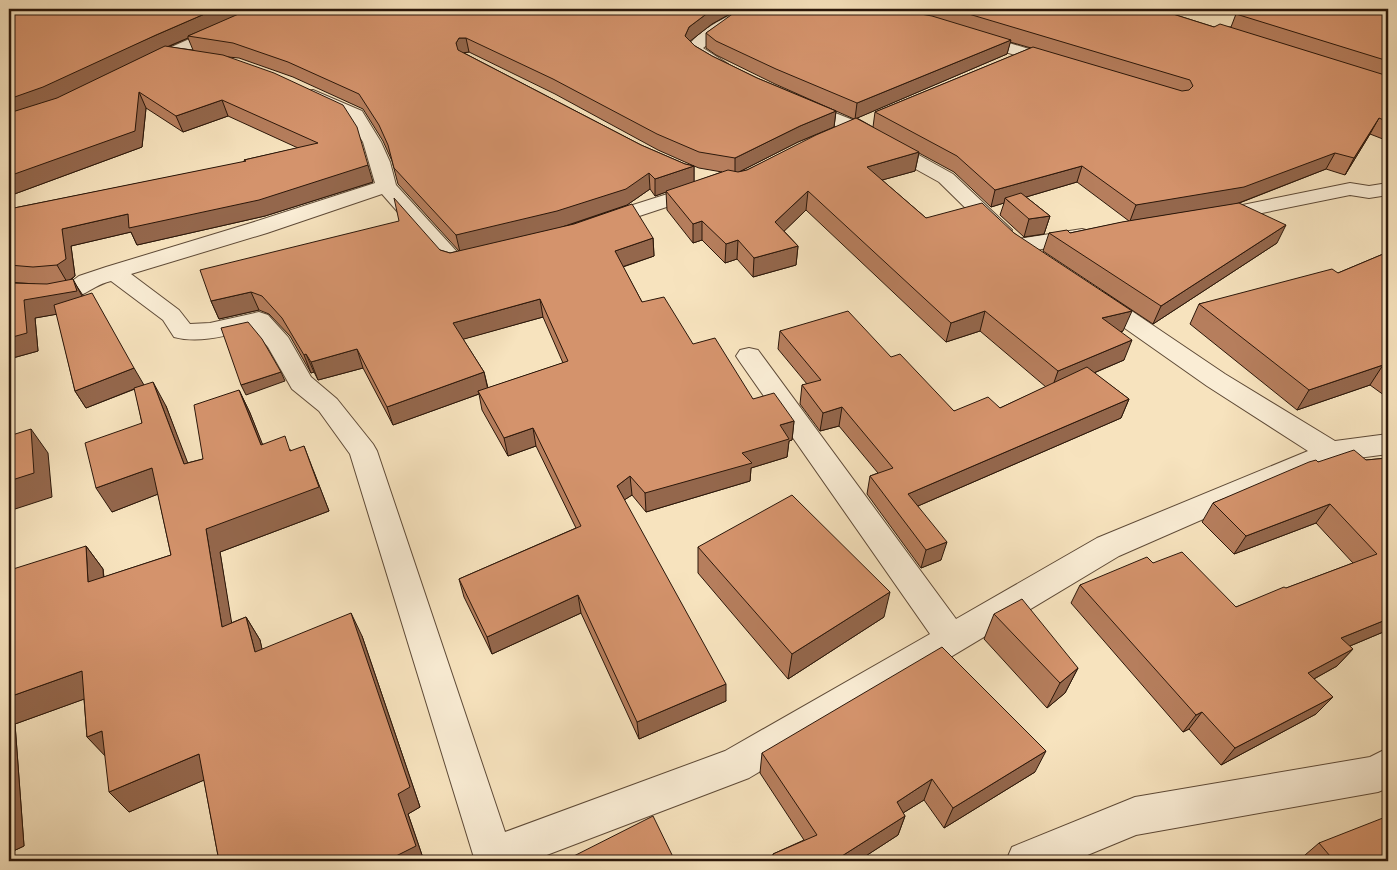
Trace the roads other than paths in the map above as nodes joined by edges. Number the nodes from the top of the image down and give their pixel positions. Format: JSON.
{"nodes":[{"id":1,"x":269,"y":9,"type":"edge"},
{"id":2,"x":758,"y":9,"type":"edge"},
{"id":3,"x":958,"y":32,"type":"edge"},
{"id":4,"x":169,"y":54,"type":"junction"},
{"id":5,"x":1028,"y":54,"type":"junction"},
{"id":6,"x":196,"y":58,"type":"edge"},
{"id":7,"x":1001,"y":66,"type":"edge"},
{"id":8,"x":1074,"y":69,"type":"edge"},
{"id":9,"x":135,"y":70,"type":"edge"},
{"id":10,"x":737,"y":75,"type":"edge"},
{"id":11,"x":295,"y":87,"type":"edge"},
{"id":12,"x":786,"y":98,"type":"edge"},
{"id":13,"x":866,"y":124,"type":"junction"},
{"id":14,"x":832,"y":138,"type":"edge"},
{"id":15,"x":693,"y":175,"type":"edge"},
{"id":16,"x":386,"y":186,"type":"junction"},
{"id":17,"x":1388,"y":189,"type":"edge"},
{"id":18,"x":1196,"y":220,"type":"edge"},
{"id":19,"x":586,"y":229,"type":"edge"},
{"id":20,"x":1097,"y":234,"type":"edge"},
{"id":21,"x":1018,"y":246,"type":"junction"},
{"id":22,"x":498,"y":251,"type":"edge"},
{"id":23,"x":1043,"y":262,"type":"edge"},
{"id":24,"x":114,"y":272,"type":"junction"},
{"id":25,"x":1076,"y":284,"type":"edge"},
{"id":26,"x":9,"y":291,"type":"edge"},
{"id":27,"x":749,"y":356,"type":"dead end"},
{"id":28,"x":1388,"y":444,"type":"edge"},
{"id":29,"x":1331,"y":452,"type":"junction"},
{"id":30,"x":951,"y":638,"type":"junction"},
{"id":31,"x":1388,"y":766,"type":"edge"},
{"id":32,"x":494,"y":859,"type":"edge"},
{"id":33,"x":1026,"y":861,"type":"edge"}],
"edges":[{"from":1,"to":4,"type":"street"},
{"from":2,"to":10,"type":"street"},
{"from":3,"to":5,"type":"street"},
{"from":4,"to":6,"type":"street"},
{"from":4,"to":9,"type":"street"},
{"from":5,"to":7,"type":"street"},
{"from":5,"to":8,"type":"street"},
{"from":11,"to":16,"type":"street"},
{"from":12,"to":13,"type":"street"},
{"from":13,"to":14,"type":"street"},
{"from":13,"to":21,"type":"street"},
{"from":15,"to":19,"type":"street"},
{"from":16,"to":22,"type":"street"},
{"from":16,"to":24,"type":"street"},
{"from":17,"to":18,"type":"street"},
{"from":20,"to":21,"type":"street"},
{"from":21,"to":23,"type":"street"},
{"from":24,"to":26,"type":"street"},
{"from":24,"to":32,"type":"street"},
{"from":25,"to":29,"type":"street"},
{"from":27,"to":30,"type":"street"},
{"from":28,"to":29,"type":"street"},
{"from":29,"to":30,"type":"street"},
{"from":30,"to":32,"type":"street"},
{"from":31,"to":33,"type":"street"}]}
